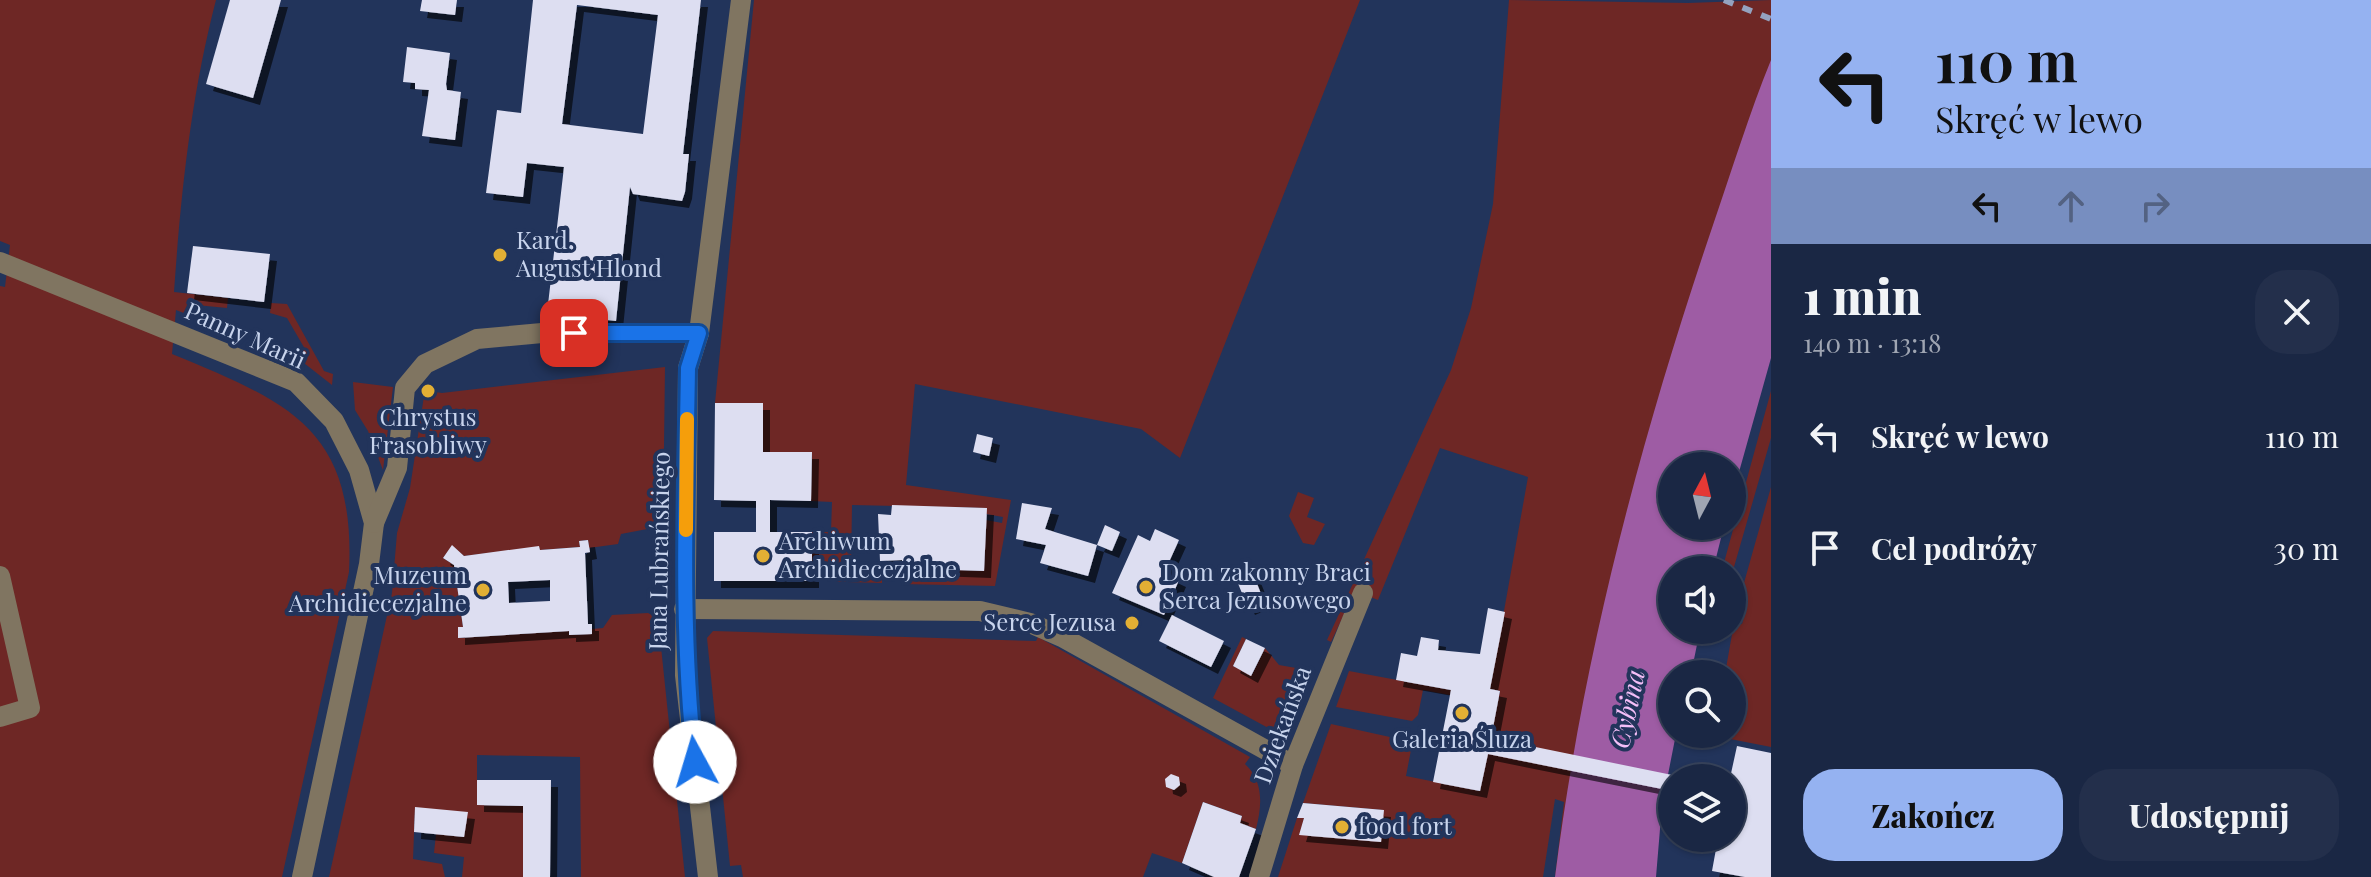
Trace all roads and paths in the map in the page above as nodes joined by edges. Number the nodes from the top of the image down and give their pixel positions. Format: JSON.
{"nodes":[{"id":1,"x":741,"y":0,"type":"edge"},
{"id":2,"x":4,"y":263,"type":"edge"},
{"id":3,"x":699,"y":333,"type":"junction"},
{"id":4,"x":374,"y":523,"type":"junction"},
{"id":5,"x":0,"y":576,"type":"edge"},
{"id":6,"x":1363,"y":593,"type":"dead end"},
{"id":7,"x":684,"y":609,"type":"junction"},
{"id":8,"x":0,"y":717,"type":"edge"},
{"id":9,"x":1293,"y":765,"type":"junction"},
{"id":10,"x":302,"y":877,"type":"edge"},
{"id":11,"x":708,"y":877,"type":"edge"},
{"id":12,"x":1259,"y":877,"type":"edge"}],
"edges":[{"from":1,"to":3,"type":"street","name":"Jana Lubrańskiego"},
{"from":2,"to":4,"type":"street","name":"Panny Marii"},
{"from":3,"to":4,"type":"street"},
{"from":3,"to":7,"type":"street","name":"Jana Lubrańskiego"},
{"from":4,"to":10,"type":"street","name":"Panny Marii"},
{"from":5,"to":8,"type":"street"},
{"from":6,"to":9,"type":"street","name":"Dziekańska"},
{"from":7,"to":9,"type":"street"},
{"from":7,"to":11,"type":"street","name":"Jana Lubrańskiego"},
{"from":9,"to":12,"type":"street","name":"Dziekańska"}]}
